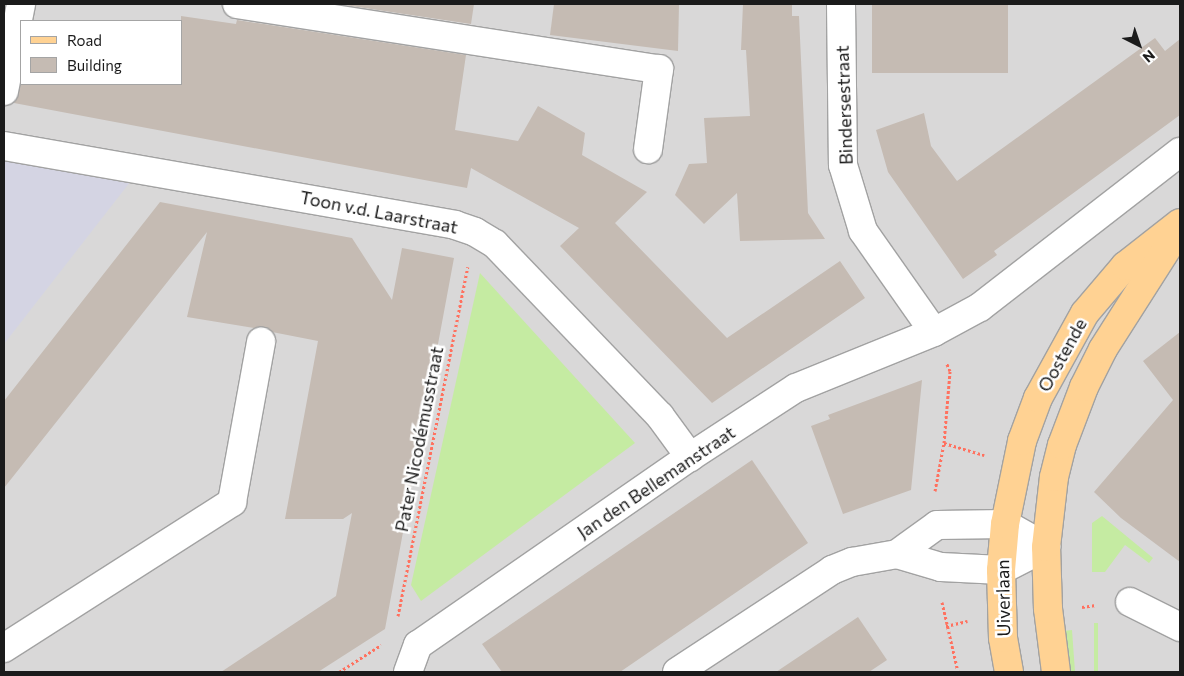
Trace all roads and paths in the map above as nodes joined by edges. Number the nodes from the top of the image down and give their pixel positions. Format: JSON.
{"nodes":[{"id":1,"x":21,"y":4,"type":"edge"},
{"id":2,"x":237,"y":4,"type":"edge"},
{"id":3,"x":842,"y":4,"type":"edge"},
{"id":4,"x":4,"y":91,"type":"edge"},
{"id":5,"x":4,"y":146,"type":"edge"},
{"id":6,"x":648,"y":149,"type":"dead end"},
{"id":7,"x":1180,"y":152,"type":"edge"},
{"id":8,"x":1180,"y":224,"type":"edge"},
{"id":9,"x":1180,"y":228,"type":"edge"},
{"id":10,"x":475,"y":232,"type":"junction"},
{"id":11,"x":934,"y":332,"type":"junction"},
{"id":12,"x":262,"y":342,"type":"dead end"},
{"id":13,"x":944,"y":443,"type":"dead end"},
{"id":14,"x":690,"y":457,"type":"junction"},
{"id":15,"x":1005,"y":524,"type":"junction"},
{"id":16,"x":1046,"y":547,"type":"junction"},
{"id":17,"x":897,"y":554,"type":"junction"},
{"id":18,"x":1001,"y":570,"type":"junction"},
{"id":19,"x":1130,"y":602,"type":"dead end"},
{"id":20,"x":1180,"y":627,"type":"edge"},
{"id":21,"x":412,"y":636,"type":"junction"},
{"id":22,"x":4,"y":648,"type":"edge"},
{"id":23,"x":339,"y":672,"type":"edge"},
{"id":24,"x":408,"y":672,"type":"edge"},
{"id":25,"x":677,"y":672,"type":"edge"},
{"id":26,"x":1009,"y":672,"type":"edge"},
{"id":27,"x":1056,"y":672,"type":"edge"}],
"edges":[{"from":1,"to":4,"type":"street"},
{"from":2,"to":6,"type":"street"},
{"from":3,"to":11,"type":"street","name":"Bindersestraat"},
{"from":5,"to":10,"type":"street","name":"Toon v.d. Laarstraat"},
{"from":7,"to":11,"type":"street"},
{"from":8,"to":15,"type":"main road","name":"Oostende"},
{"from":9,"to":16,"type":"main road","name":"Oostende"},
{"from":10,"to":14,"type":"street","name":"Toon v.d. Laarstraat"},
{"from":10,"to":21,"type":"path","name":"Pater Nicodémusstraat"},
{"from":11,"to":13,"type":"path"},
{"from":11,"to":14,"type":"street","name":"Jan den Bellemanstraat"},
{"from":12,"to":22,"type":"street"},
{"from":14,"to":21,"type":"street","name":"Jan den Bellemanstraat"},
{"from":15,"to":16,"type":"street"},
{"from":15,"to":17,"type":"street"},
{"from":15,"to":18,"type":"main road","name":"Uiverlaan"},
{"from":16,"to":18,"type":"street"},
{"from":16,"to":27,"type":"main road"},
{"from":17,"to":18,"type":"street"},
{"from":17,"to":25,"type":"street"},
{"from":18,"to":26,"type":"main road","name":"Uiverlaan"},
{"from":19,"to":20,"type":"street"},
{"from":21,"to":23,"type":"path"},
{"from":21,"to":24,"type":"street"}]}
